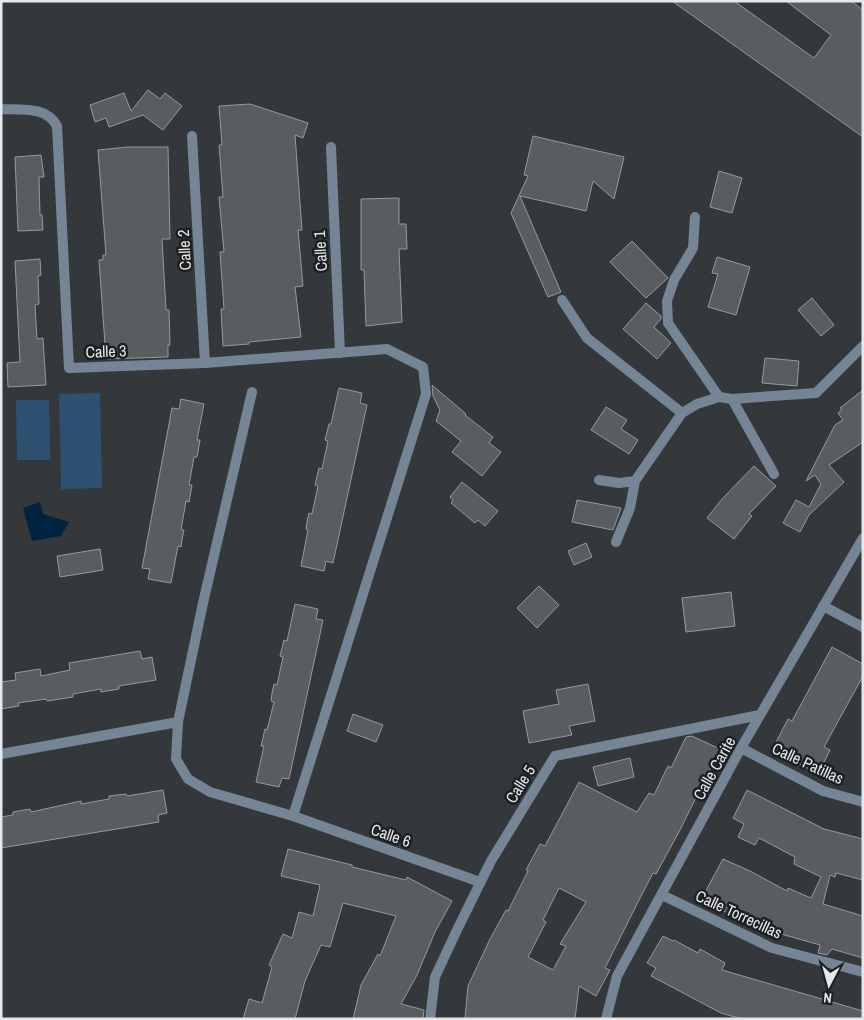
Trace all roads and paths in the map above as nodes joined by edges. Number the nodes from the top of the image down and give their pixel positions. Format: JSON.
{"nodes":[{"id":1,"x":1,"y":109,"type":"edge"},
{"id":2,"x":192,"y":136,"type":"dead end"},
{"id":3,"x":330,"y":147,"type":"dead end"},
{"id":4,"x":695,"y":217,"type":"dead end"},
{"id":5,"x":562,"y":300,"type":"dead end"},
{"id":6,"x":863,"y":346,"type":"edge"},
{"id":7,"x":340,"y":353,"type":"junction"},
{"id":8,"x":205,"y":363,"type":"junction"},
{"id":9,"x":252,"y":392,"type":"dead end"},
{"id":10,"x":719,"y":397,"type":"junction"},
{"id":11,"x":732,"y":398,"type":"junction"},
{"id":12,"x":682,"y":413,"type":"junction"},
{"id":13,"x":774,"y":474,"type":"dead end"},
{"id":14,"x":599,"y":480,"type":"dead end"},
{"id":15,"x":635,"y":480,"type":"junction"},
{"id":16,"x":863,"y":538,"type":"edge"},
{"id":17,"x":616,"y":542,"type":"dead end"},
{"id":18,"x":823,"y":606,"type":"junction"},
{"id":19,"x":863,"y":627,"type":"edge"},
{"id":20,"x":760,"y":715,"type":"junction"},
{"id":21,"x":178,"y":722,"type":"junction"},
{"id":22,"x":741,"y":748,"type":"junction"},
{"id":23,"x":1,"y":754,"type":"edge"},
{"id":24,"x":863,"y":802,"type":"edge"},
{"id":25,"x":293,"y":816,"type":"junction"},
{"id":26,"x":480,"y":882,"type":"junction"},
{"id":27,"x":662,"y":894,"type":"junction"},
{"id":28,"x":863,"y":972,"type":"edge"},
{"id":29,"x":430,"y":1019,"type":"edge"},
{"id":30,"x":606,"y":1019,"type":"edge"}],
"edges":[{"from":1,"to":8,"type":"street","name":"Calle 3"},
{"from":2,"to":8,"type":"street","name":"Calle 2"},
{"from":3,"to":7,"type":"street","name":"Calle 1"},
{"from":4,"to":10,"type":"street"},
{"from":5,"to":12,"type":"street"},
{"from":6,"to":11,"type":"street"},
{"from":7,"to":8,"type":"street","name":"Calle 3"},
{"from":7,"to":25,"type":"street","name":"Calle 3"},
{"from":9,"to":21,"type":"street","name":"Calle 6"},
{"from":10,"to":11,"type":"street"},
{"from":10,"to":12,"type":"street"},
{"from":11,"to":13,"type":"street"},
{"from":12,"to":15,"type":"street"},
{"from":14,"to":15,"type":"street"},
{"from":15,"to":17,"type":"street"},
{"from":16,"to":18,"type":"street","name":"Calle Carite"},
{"from":18,"to":19,"type":"street"},
{"from":18,"to":20,"type":"street","name":"Calle Carite"},
{"from":20,"to":22,"type":"street","name":"Calle Carite"},
{"from":20,"to":26,"type":"street","name":"Calle 5"},
{"from":21,"to":23,"type":"street"},
{"from":21,"to":25,"type":"street","name":"Calle 6"},
{"from":22,"to":24,"type":"street","name":"Calle Patillas"},
{"from":22,"to":27,"type":"street","name":"Calle Carite"},
{"from":25,"to":26,"type":"street","name":"Calle 6"},
{"from":26,"to":29,"type":"street","name":"Calle 5"},
{"from":27,"to":28,"type":"street","name":"Calle Torrecillas"},
{"from":27,"to":30,"type":"street","name":"Calle Carite"}]}
